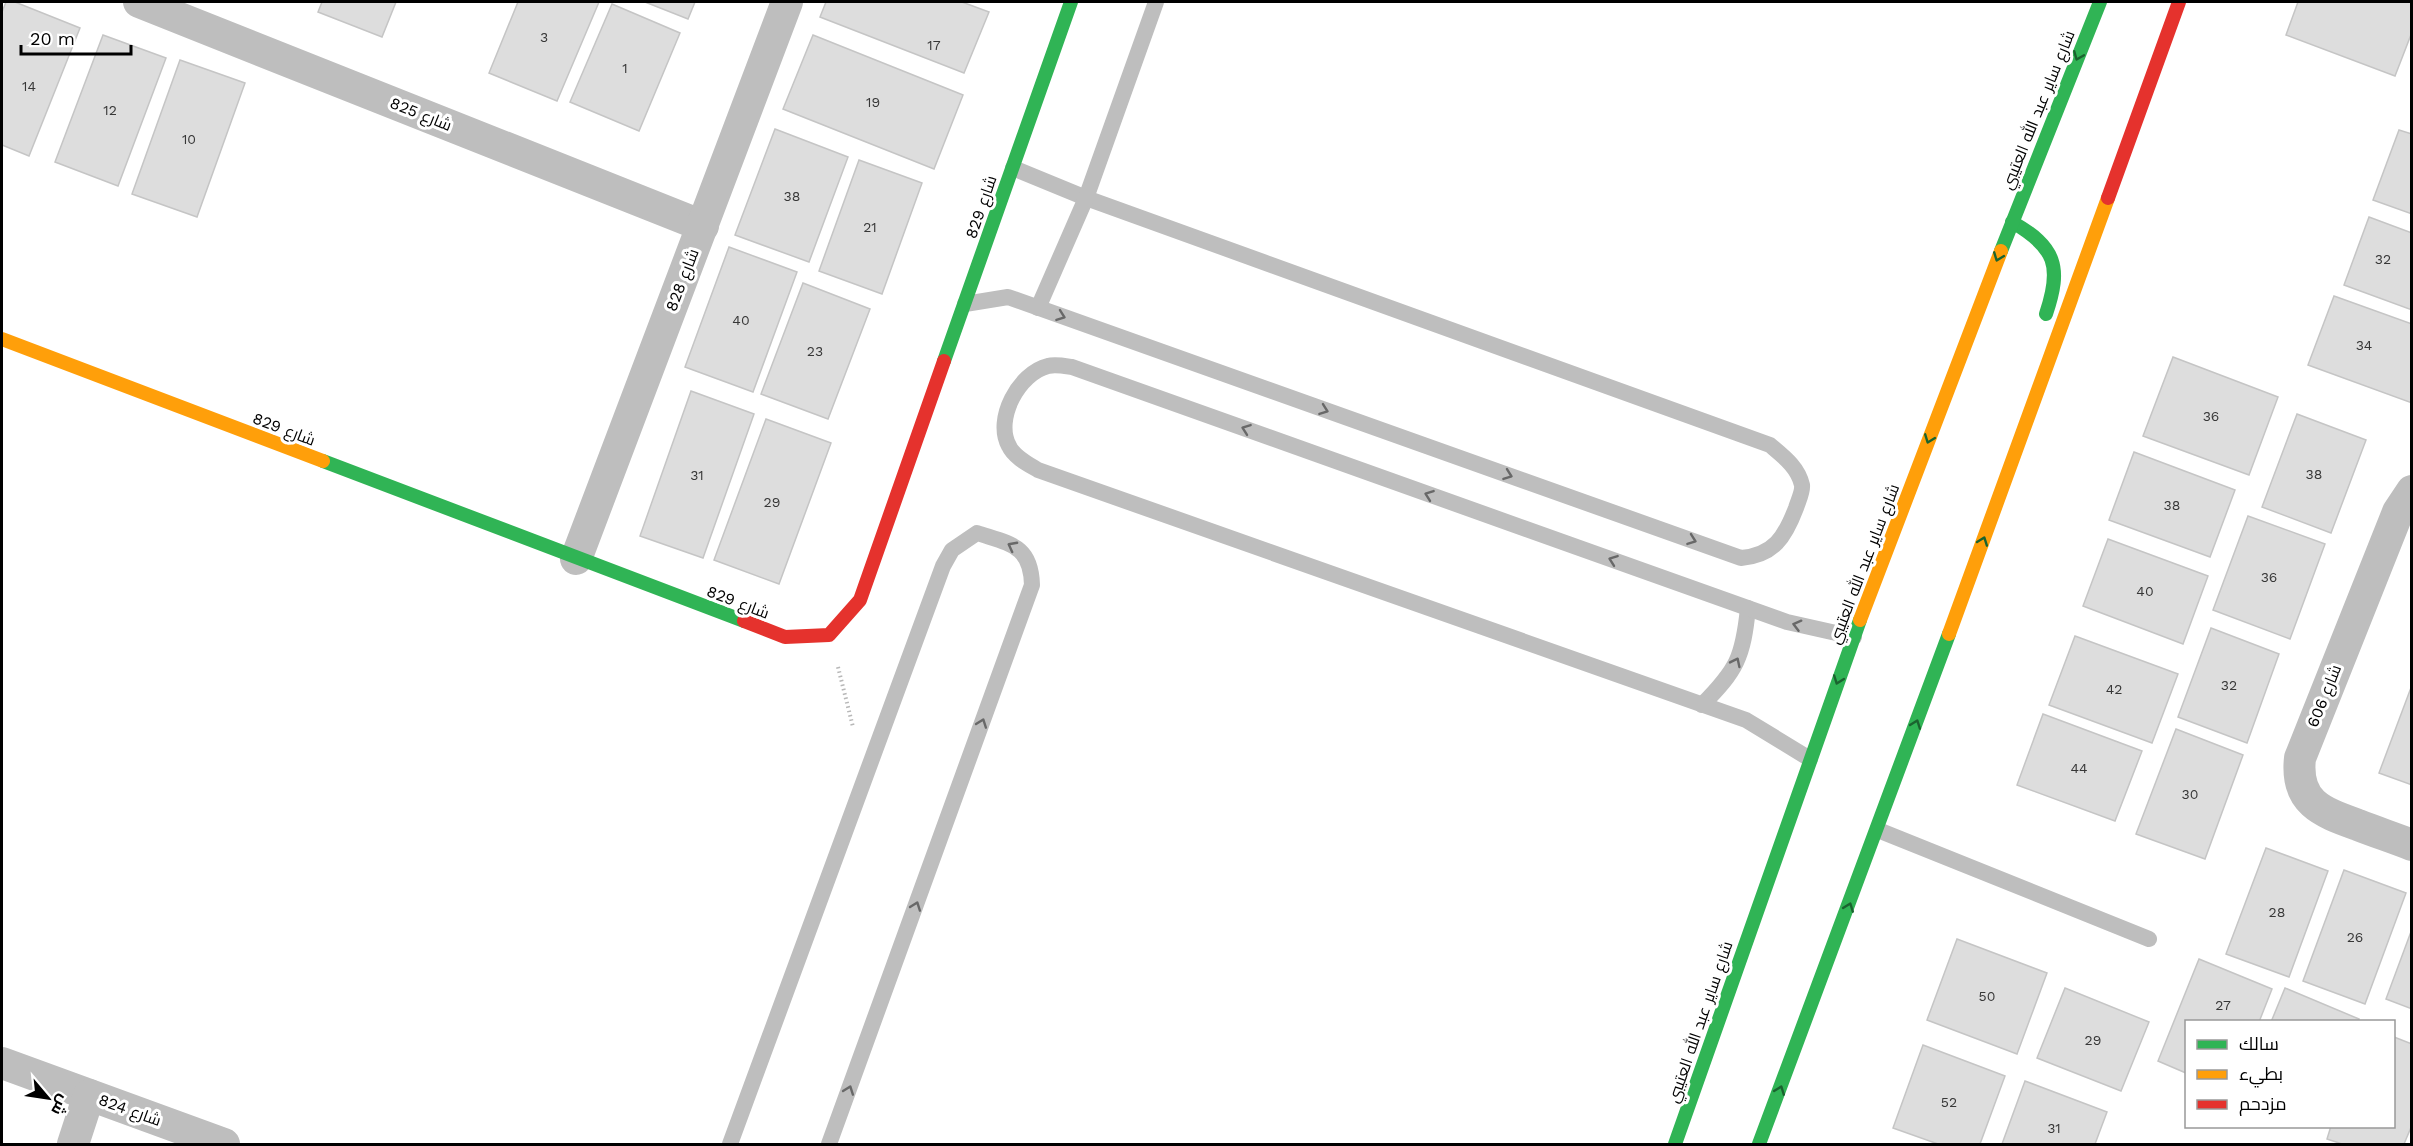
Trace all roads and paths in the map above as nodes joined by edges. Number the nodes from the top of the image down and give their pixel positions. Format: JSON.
{"nodes":[{"id":1,"x":139,"y":2,"type":"edge"},
{"id":2,"x":787,"y":2,"type":"edge"},
{"id":3,"x":1071,"y":2,"type":"edge"},
{"id":4,"x":1156,"y":2,"type":"edge"},
{"id":5,"x":2100,"y":2,"type":"edge"},
{"id":6,"x":2179,"y":2,"type":"edge"},
{"id":7,"x":1013,"y":168,"type":"junction"},
{"id":8,"x":1086,"y":198,"type":"junction"},
{"id":9,"x":2012,"y":222,"type":"junction"},
{"id":10,"x":703,"y":226,"type":"junction"},
{"id":11,"x":965,"y":304,"type":"junction"},
{"id":12,"x":1038,"y":308,"type":"junction"},
{"id":13,"x":2041,"y":326,"type":"dead end"},
{"id":14,"x":2,"y":339,"type":"edge"},
{"id":15,"x":2000,"y":450,"type":"dead end"},
{"id":16,"x":2412,"y":491,"type":"edge"},
{"id":17,"x":2000,"y":494,"type":"junction"},
{"id":18,"x":576,"y":559,"type":"junction"},
{"id":19,"x":1748,"y":608,"type":"junction"},
{"id":20,"x":829,"y":635,"type":"junction"},
{"id":21,"x":1854,"y":636,"type":"junction"},
{"id":22,"x":1702,"y":705,"type":"junction"},
{"id":23,"x":1810,"y":759,"type":"junction"},
{"id":24,"x":866,"y":776,"type":"junction"},
{"id":25,"x":1878,"y":830,"type":"junction"},
{"id":26,"x":2412,"y":845,"type":"edge"},
{"id":27,"x":2149,"y":939,"type":"dead end"},
{"id":28,"x":2,"y":1063,"type":"edge"},
{"id":29,"x":89,"y":1095,"type":"junction"},
{"id":30,"x":73,"y":1144,"type":"edge"},
{"id":31,"x":224,"y":1144,"type":"edge"},
{"id":32,"x":730,"y":1144,"type":"edge"},
{"id":33,"x":829,"y":1144,"type":"edge"},
{"id":34,"x":1675,"y":1144,"type":"edge"},
{"id":35,"x":1759,"y":1144,"type":"edge"}],
"edges":[{"from":1,"to":10,"type":"street","name":"شارع 825"},
{"from":2,"to":10,"type":"street","name":"شارع 828"},
{"from":3,"to":7,"type":"street","name":"شارع 829"},
{"from":4,"to":8,"type":"lane"},
{"from":5,"to":9,"type":"street","name":"شارع ساير عبد الله العتيبي","one_way":true},
{"from":6,"to":17,"type":"street"},
{"from":7,"to":8,"type":"lane"},
{"from":7,"to":11,"type":"street","name":"شارع 829"},
{"from":8,"to":12,"type":"lane"},
{"from":12,"to":8,"type":"lane","one_way":true},
{"from":9,"to":13,"type":"street"},
{"from":9,"to":21,"type":"street","name":"شارع ساير عبد الله العتيبي","one_way":true},
{"from":10,"to":18,"type":"street","name":"شارع 828"},
{"from":11,"to":12,"type":"lane"},
{"from":11,"to":20,"type":"street","name":"شارع 829"},
{"from":14,"to":18,"type":"street","name":"شارع 829"},
{"from":15,"to":17,"type":"street"},
{"from":16,"to":26,"type":"street","name":"شارع 606"},
{"from":25,"to":17,"type":"street","one_way":true},
{"from":18,"to":20,"type":"street","name":"شارع 829"},
{"from":21,"to":19,"type":"lane","one_way":true},
{"from":22,"to":19,"type":"lane","one_way":true},
{"from":19,"to":22,"type":"lane","one_way":true},
{"from":20,"to":24,"type":"path"},
{"from":21,"to":23,"type":"street","name":"شارع ساير عبد الله العتيبي","one_way":true},
{"from":22,"to":23,"type":"lane"},
{"from":23,"to":34,"type":"street","name":"شارع ساير عبد الله العتيبي"},
{"from":24,"to":32,"type":"lane"},
{"from":33,"to":24,"type":"lane","one_way":true},
{"from":25,"to":27,"type":"lane"},
{"from":35,"to":25,"type":"street","one_way":true},
{"from":28,"to":29,"type":"street","name":"شارع 824"},
{"from":29,"to":30,"type":"street"},
{"from":29,"to":31,"type":"street","name":"شارع 824"}]}
